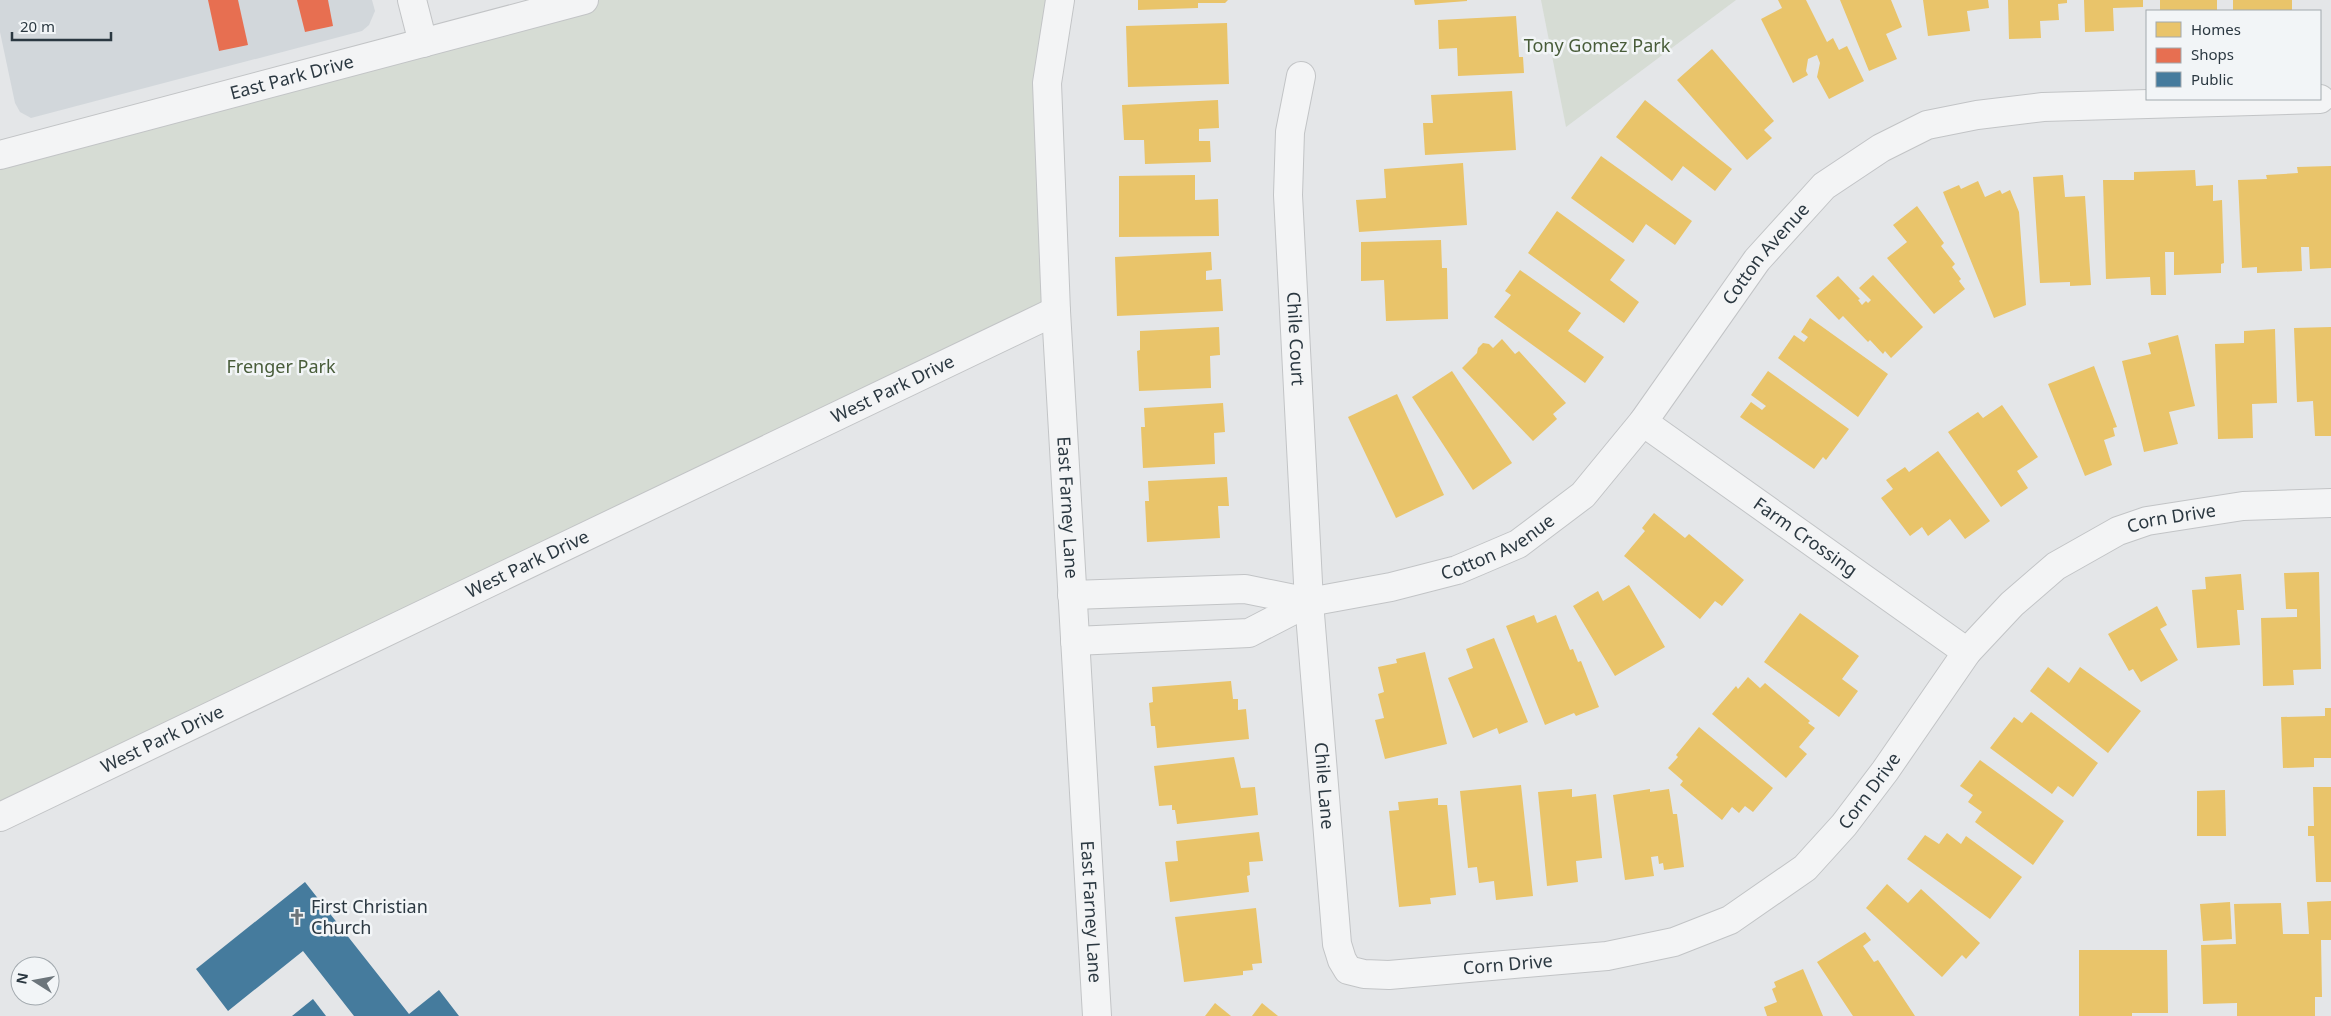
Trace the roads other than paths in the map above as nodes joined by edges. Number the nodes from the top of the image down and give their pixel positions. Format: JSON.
{"nodes":[{"id":1,"x":412,"y":0,"type":"edge"},
{"id":2,"x":584,"y":0,"type":"edge"},
{"id":3,"x":1060,"y":0,"type":"edge"},
{"id":4,"x":423,"y":43,"type":"junction"},
{"id":5,"x":1301,"y":76,"type":"dead end"},
{"id":6,"x":2285,"y":100,"type":"edge"},
{"id":7,"x":0,"y":155,"type":"edge"},
{"id":8,"x":1056,"y":311,"type":"junction"},
{"id":9,"x":1642,"y":422,"type":"junction"},
{"id":10,"x":2331,"y":503,"type":"edge"},
{"id":11,"x":1072,"y":595,"type":"junction"},
{"id":12,"x":1309,"y":602,"type":"junction"},
{"id":13,"x":1074,"y":641,"type":"junction"},
{"id":14,"x":1966,"y":652,"type":"junction"},
{"id":15,"x":0,"y":817,"type":"edge"},
{"id":16,"x":1348,"y":970,"type":"joint"},
{"id":17,"x":1097,"y":1016,"type":"edge"}],
"edges":[{"from":1,"to":4,"type":"street"},
{"from":2,"to":4,"type":"street","name":"East Park Drive"},
{"from":3,"to":8,"type":"street","name":"East Farney Lane"},
{"from":4,"to":7,"type":"street","name":"East Park Drive"},
{"from":5,"to":12,"type":"street","name":"Chile Court"},
{"from":6,"to":9,"type":"street","name":"Cotton Avenue"},
{"from":8,"to":11,"type":"street","name":"East Farney Lane"},
{"from":8,"to":15,"type":"street","name":"West Park Drive"},
{"from":9,"to":12,"type":"street","name":"Cotton Avenue"},
{"from":9,"to":14,"type":"street","name":"Farm Crossing"},
{"from":10,"to":14,"type":"street","name":"Corn Drive"},
{"from":11,"to":12,"type":"street","name":"Cotton Avenue"},
{"from":11,"to":13,"type":"street","name":"East Farney Lane"},
{"from":12,"to":13,"type":"street","name":"Cotton Avenue"},
{"from":12,"to":16,"type":"street","name":"Chile Lane"},
{"from":13,"to":17,"type":"street","name":"East Farney Lane"},
{"from":14,"to":16,"type":"street","name":"Corn Drive"}]}
